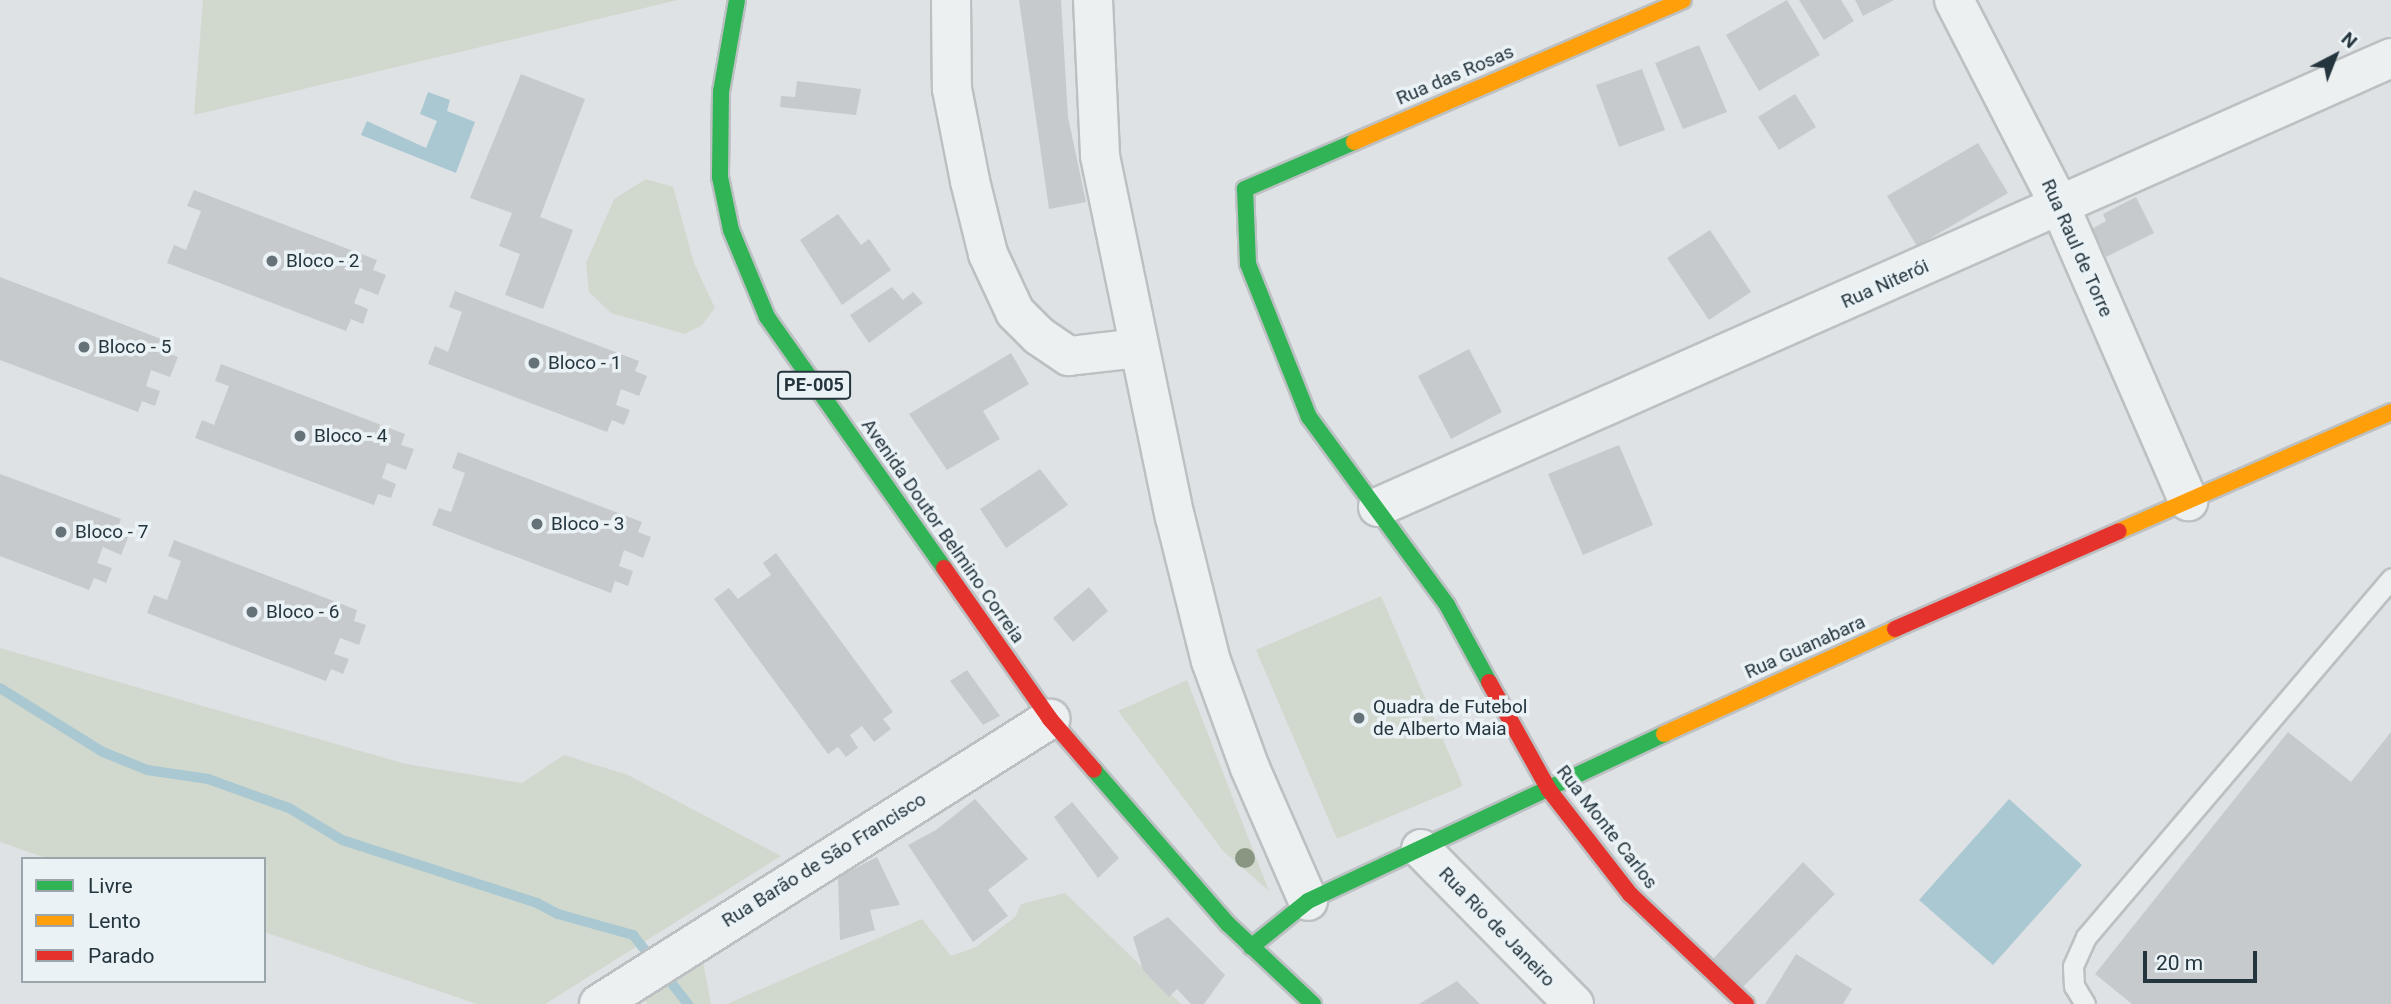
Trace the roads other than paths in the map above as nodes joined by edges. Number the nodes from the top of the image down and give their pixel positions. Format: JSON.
{"nodes":[{"id":1,"x":737,"y":0,"type":"edge"},
{"id":2,"x":951,"y":0,"type":"edge"},
{"id":3,"x":1093,"y":0,"type":"edge"},
{"id":4,"x":1683,"y":0,"type":"edge"},
{"id":5,"x":1954,"y":0,"type":"edge"},
{"id":6,"x":2391,"y":58,"type":"edge"},
{"id":7,"x":1245,"y":189,"type":"joint"},
{"id":8,"x":2060,"y":206,"type":"junction"},
{"id":9,"x":1138,"y":348,"type":"junction"},
{"id":10,"x":2391,"y":412,"type":"edge"},
{"id":11,"x":2188,"y":501,"type":"junction"},
{"id":12,"x":1378,"y":508,"type":"junction"},
{"id":13,"x":2391,"y":578,"type":"edge"},
{"id":14,"x":1050,"y":719,"type":"junction"},
{"id":15,"x":1549,"y":790,"type":"junction"},
{"id":16,"x":1421,"y":849,"type":"junction"},
{"id":17,"x":1308,"y":901,"type":"junction"},
{"id":18,"x":1251,"y":947,"type":"junction"},
{"id":19,"x":614,"y":994,"type":"edge"},
{"id":20,"x":1313,"y":1004,"type":"edge"},
{"id":21,"x":1574,"y":1004,"type":"edge"},
{"id":22,"x":1746,"y":1004,"type":"edge"},
{"id":23,"x":2085,"y":1004,"type":"edge"}],
"edges":[{"from":1,"to":14,"type":"street","name":"Avenida Doutor Belmino Correia","number":"PE-005"},
{"from":2,"to":9,"type":"street"},
{"from":3,"to":9,"type":"street"},
{"from":4,"to":7,"type":"street","name":"Rua das Rosas"},
{"from":5,"to":8,"type":"street","name":"Rua Raul de Torre"},
{"from":6,"to":8,"type":"street","name":"Rua Niterói"},
{"from":7,"to":12,"type":"street","name":"Rua Monte Carlos"},
{"from":8,"to":11,"type":"street","name":"Rua Raul de Torre"},
{"from":8,"to":12,"type":"street","name":"Rua Niterói"},
{"from":9,"to":17,"type":"street"},
{"from":10,"to":11,"type":"street","name":"Rua Guanabara"},
{"from":11,"to":15,"type":"street","name":"Rua Guanabara"},
{"from":12,"to":15,"type":"street","name":"Rua Monte Carlos"},
{"from":13,"to":23,"type":"lane"},
{"from":14,"to":18,"type":"street","name":"Avenida Doutor Belmino Correia","number":"PE-005"},
{"from":14,"to":19,"type":"street","name":"Rua Barão de São Francisco"},
{"from":15,"to":16,"type":"street","name":"Rua Guanabara"},
{"from":15,"to":22,"type":"street","name":"Rua Monte Carlos"},
{"from":16,"to":17,"type":"street","name":"Rua Guanabara"},
{"from":16,"to":21,"type":"street","name":"Rua Rio de Janeiro"},
{"from":17,"to":18,"type":"street","name":"Rua Guanabara"},
{"from":18,"to":20,"type":"street","name":"Avenida Doutor Belmino Correia","number":"PE-005"}]}
